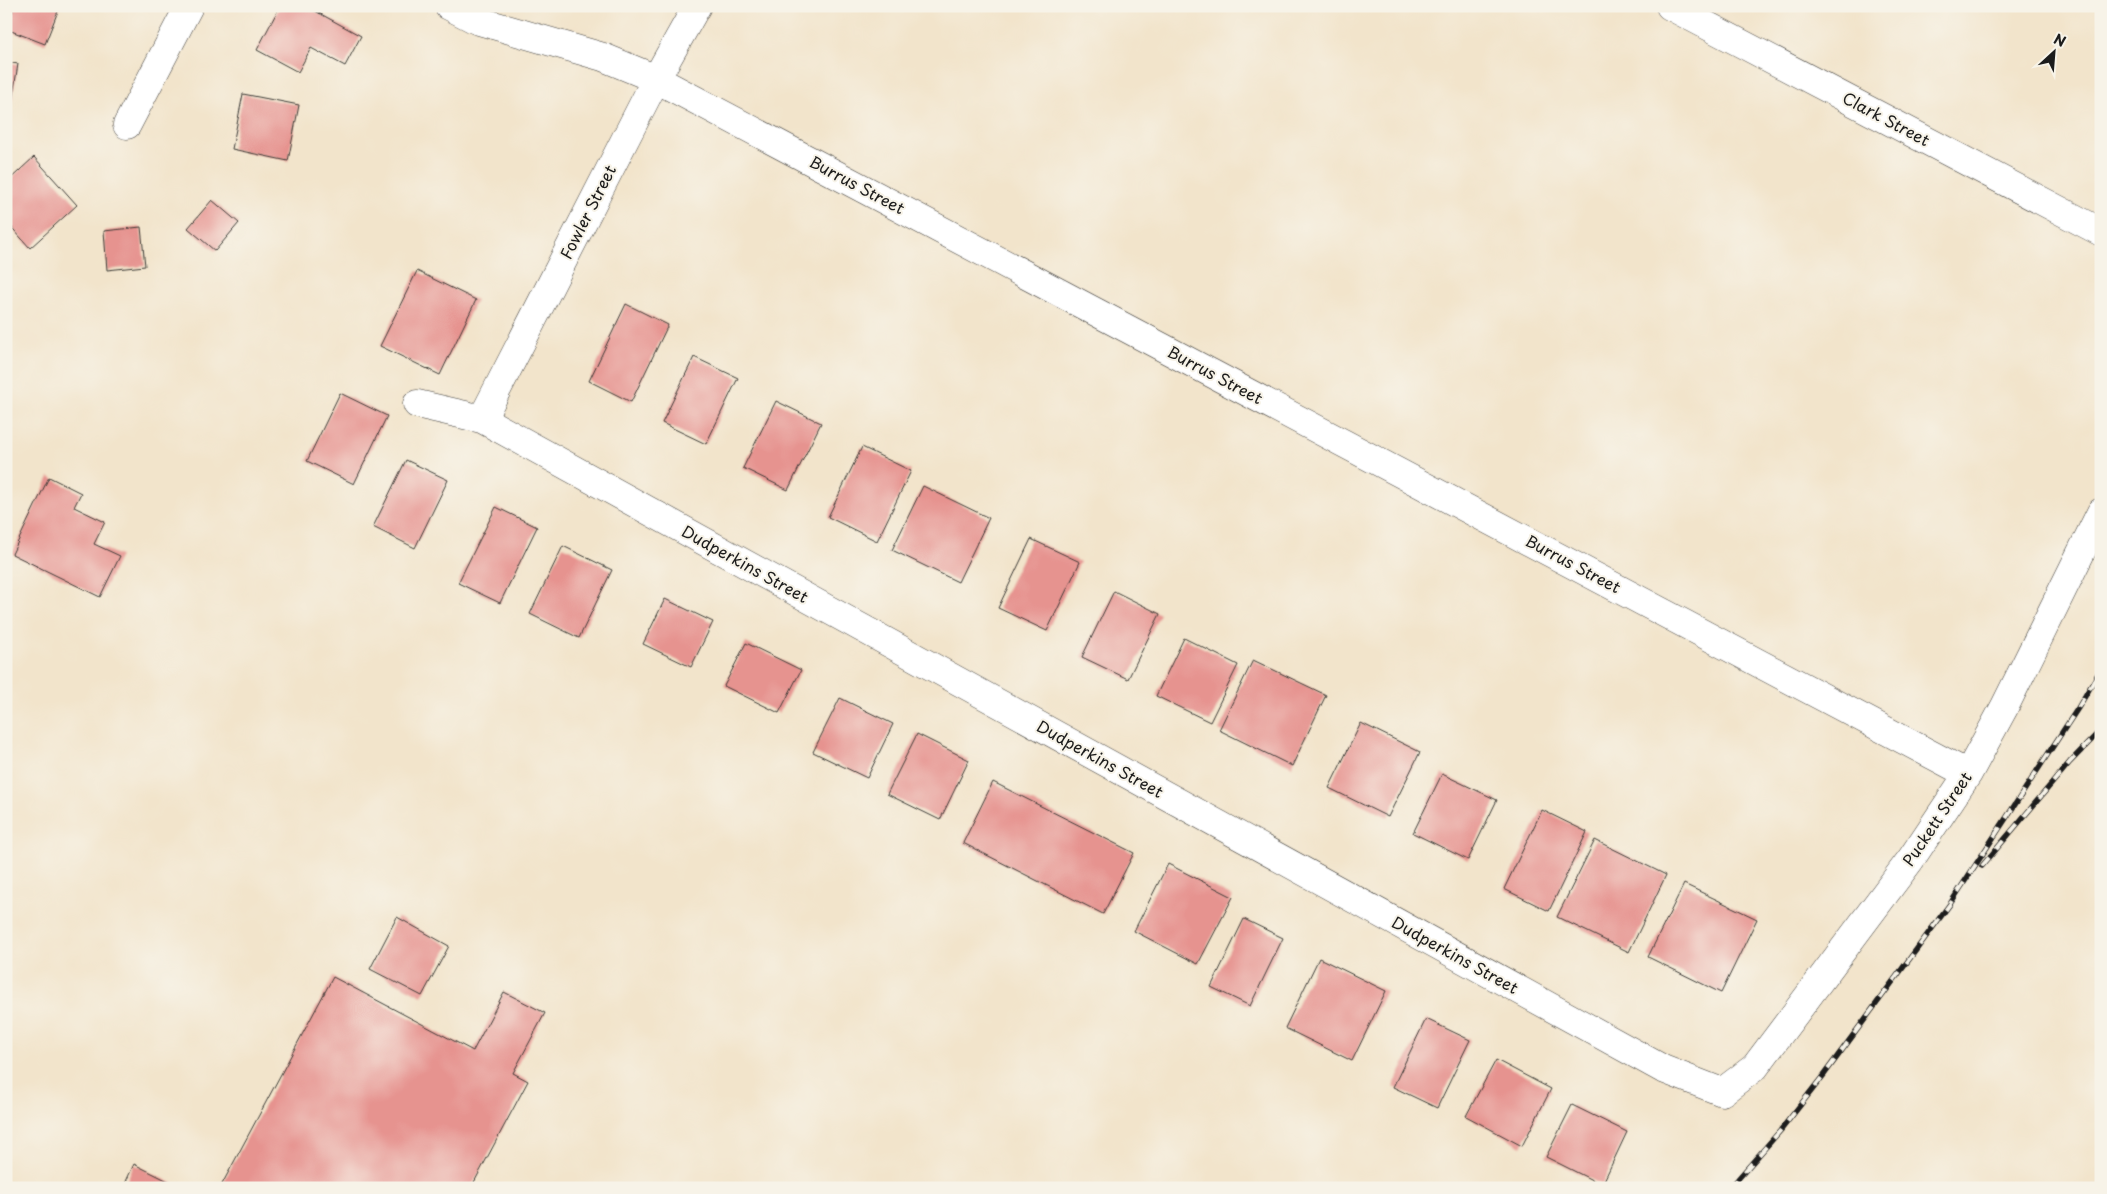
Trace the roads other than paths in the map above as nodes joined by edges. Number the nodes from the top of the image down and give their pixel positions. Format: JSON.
{"nodes":[{"id":1,"x":189,"y":6,"type":"edge"},
{"id":2,"x":448,"y":6,"type":"edge"},
{"id":3,"x":697,"y":6,"type":"edge"},
{"id":4,"x":1670,"y":6,"type":"edge"},
{"id":5,"x":656,"y":79,"type":"junction"},
{"id":6,"x":127,"y":125,"type":"dead end"},
{"id":7,"x":2101,"y":232,"type":"edge"},
{"id":8,"x":416,"y":404,"type":"dead end"},
{"id":9,"x":482,"y":418,"type":"junction"},
{"id":10,"x":2101,"y":512,"type":"edge"},
{"id":11,"x":1968,"y":774,"type":"junction"},
{"id":12,"x":1722,"y":1092,"type":"joint"}],
"edges":[{"from":1,"to":6,"type":"street"},
{"from":2,"to":5,"type":"street","name":"Burrus Street"},
{"from":3,"to":5,"type":"street","name":"Fowler Street"},
{"from":4,"to":7,"type":"street","name":"Clark Street"},
{"from":5,"to":9,"type":"street","name":"Fowler Street"},
{"from":5,"to":11,"type":"street","name":"Burrus Street"},
{"from":8,"to":9,"type":"street","name":"Dudperkins Street"},
{"from":9,"to":12,"type":"street","name":"Dudperkins Street"},
{"from":10,"to":11,"type":"street","name":"Puckett Street"},
{"from":11,"to":12,"type":"street","name":"Puckett Street"}]}
